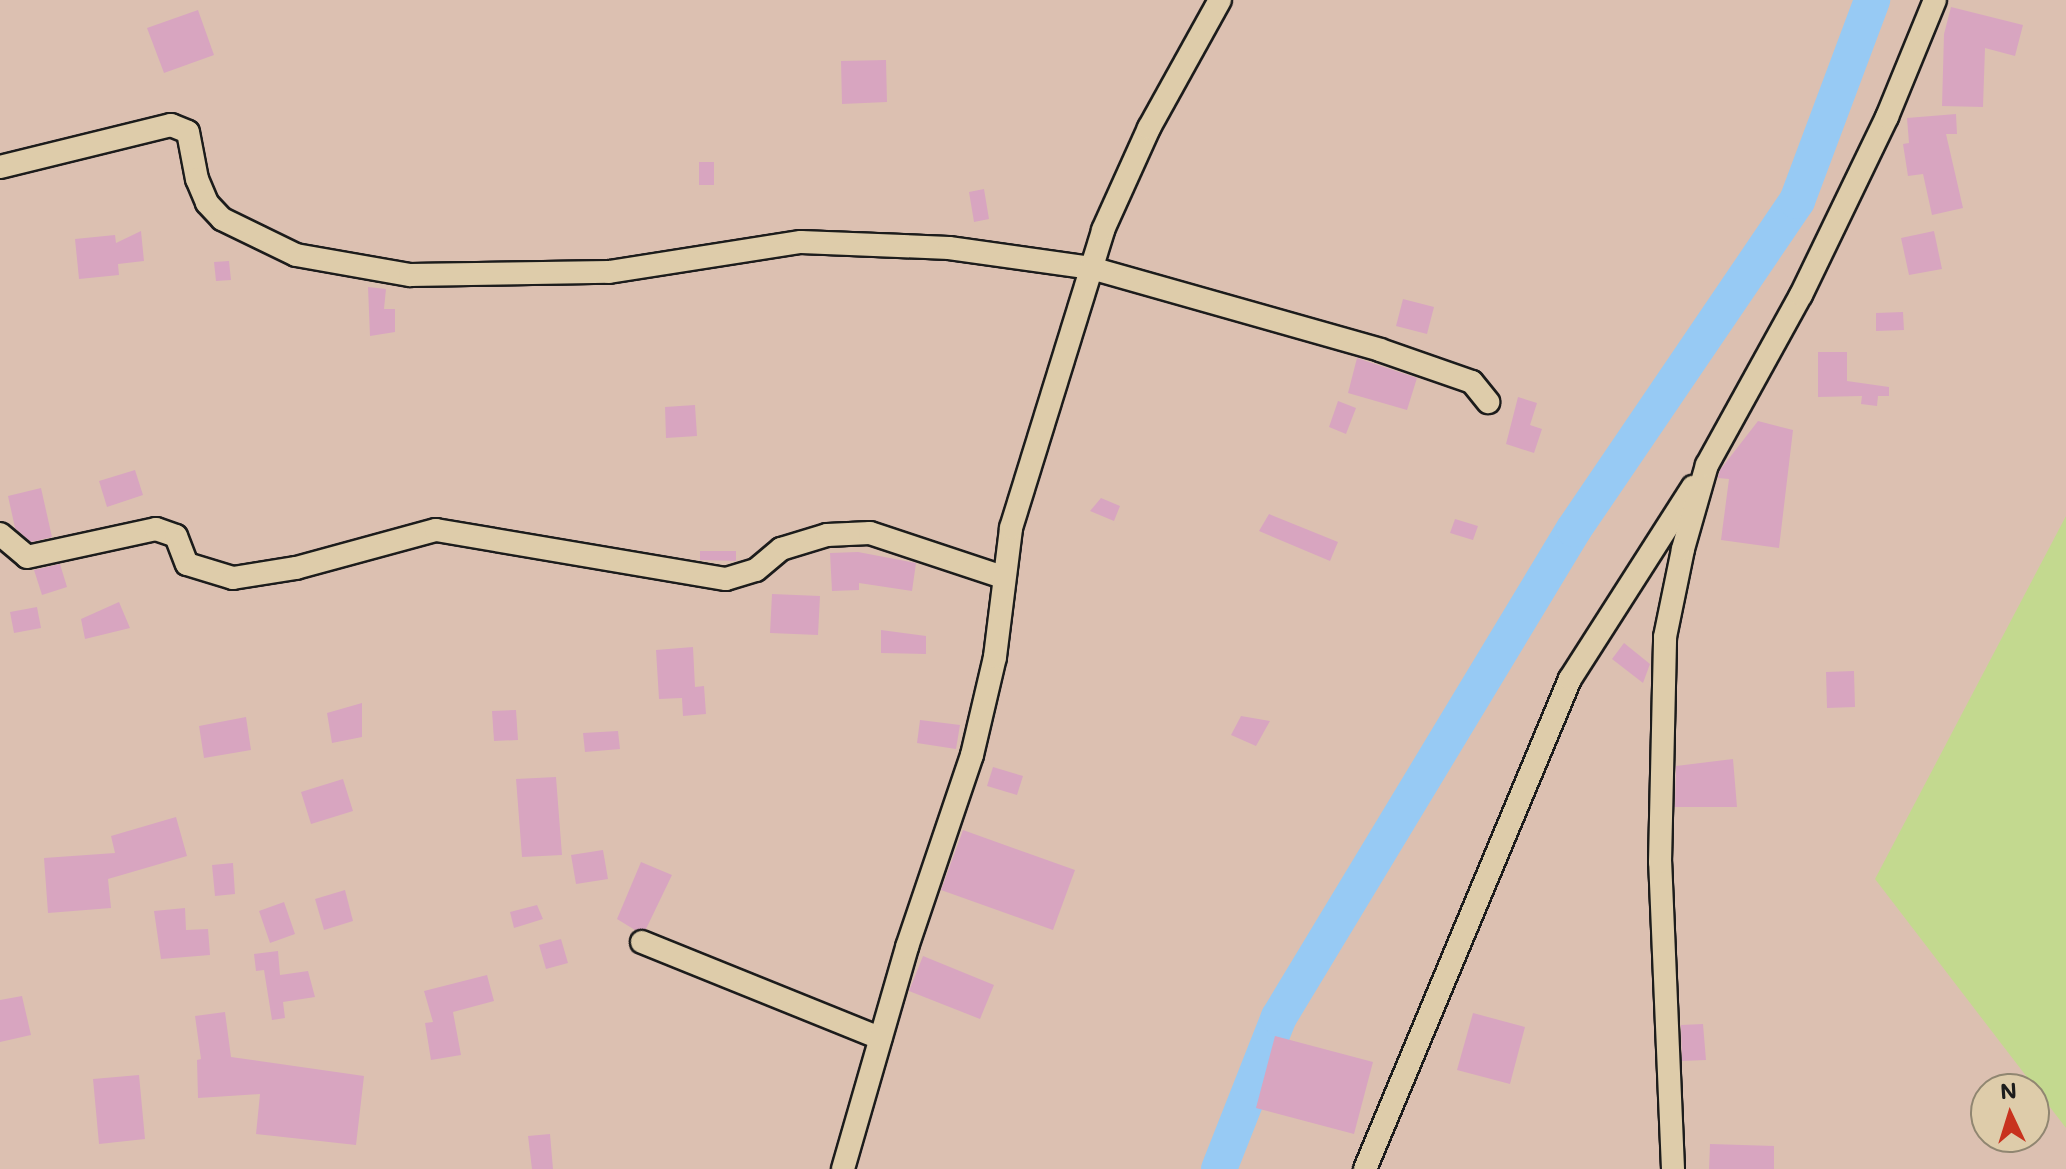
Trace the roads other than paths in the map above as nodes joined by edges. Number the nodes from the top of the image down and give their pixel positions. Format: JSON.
{"nodes":[{"id":1,"x":1220,"y":0,"type":"edge"},
{"id":2,"x":1935,"y":0,"type":"edge"},
{"id":3,"x":0,"y":167,"type":"edge"},
{"id":4,"x":1091,"y":268,"type":"junction"},
{"id":5,"x":1488,"y":402,"type":"dead end"},
{"id":6,"x":1707,"y":465,"type":"junction"},
{"id":7,"x":0,"y":534,"type":"edge"},
{"id":8,"x":1003,"y":577,"type":"junction"},
{"id":9,"x":642,"y":942,"type":"dead end"},
{"id":10,"x":880,"y":1038,"type":"junction"},
{"id":11,"x":843,"y":1169,"type":"edge"},
{"id":12,"x":1365,"y":1169,"type":"edge"},
{"id":13,"x":1673,"y":1169,"type":"edge"}],
"edges":[{"from":1,"to":4,"type":"street"},
{"from":2,"to":6,"type":"street"},
{"from":3,"to":4,"type":"street"},
{"from":4,"to":5,"type":"street"},
{"from":4,"to":8,"type":"street"},
{"from":6,"to":12,"type":"street"},
{"from":6,"to":13,"type":"street"},
{"from":7,"to":8,"type":"street"},
{"from":8,"to":10,"type":"street"},
{"from":9,"to":10,"type":"street"},
{"from":10,"to":11,"type":"street"}]}
